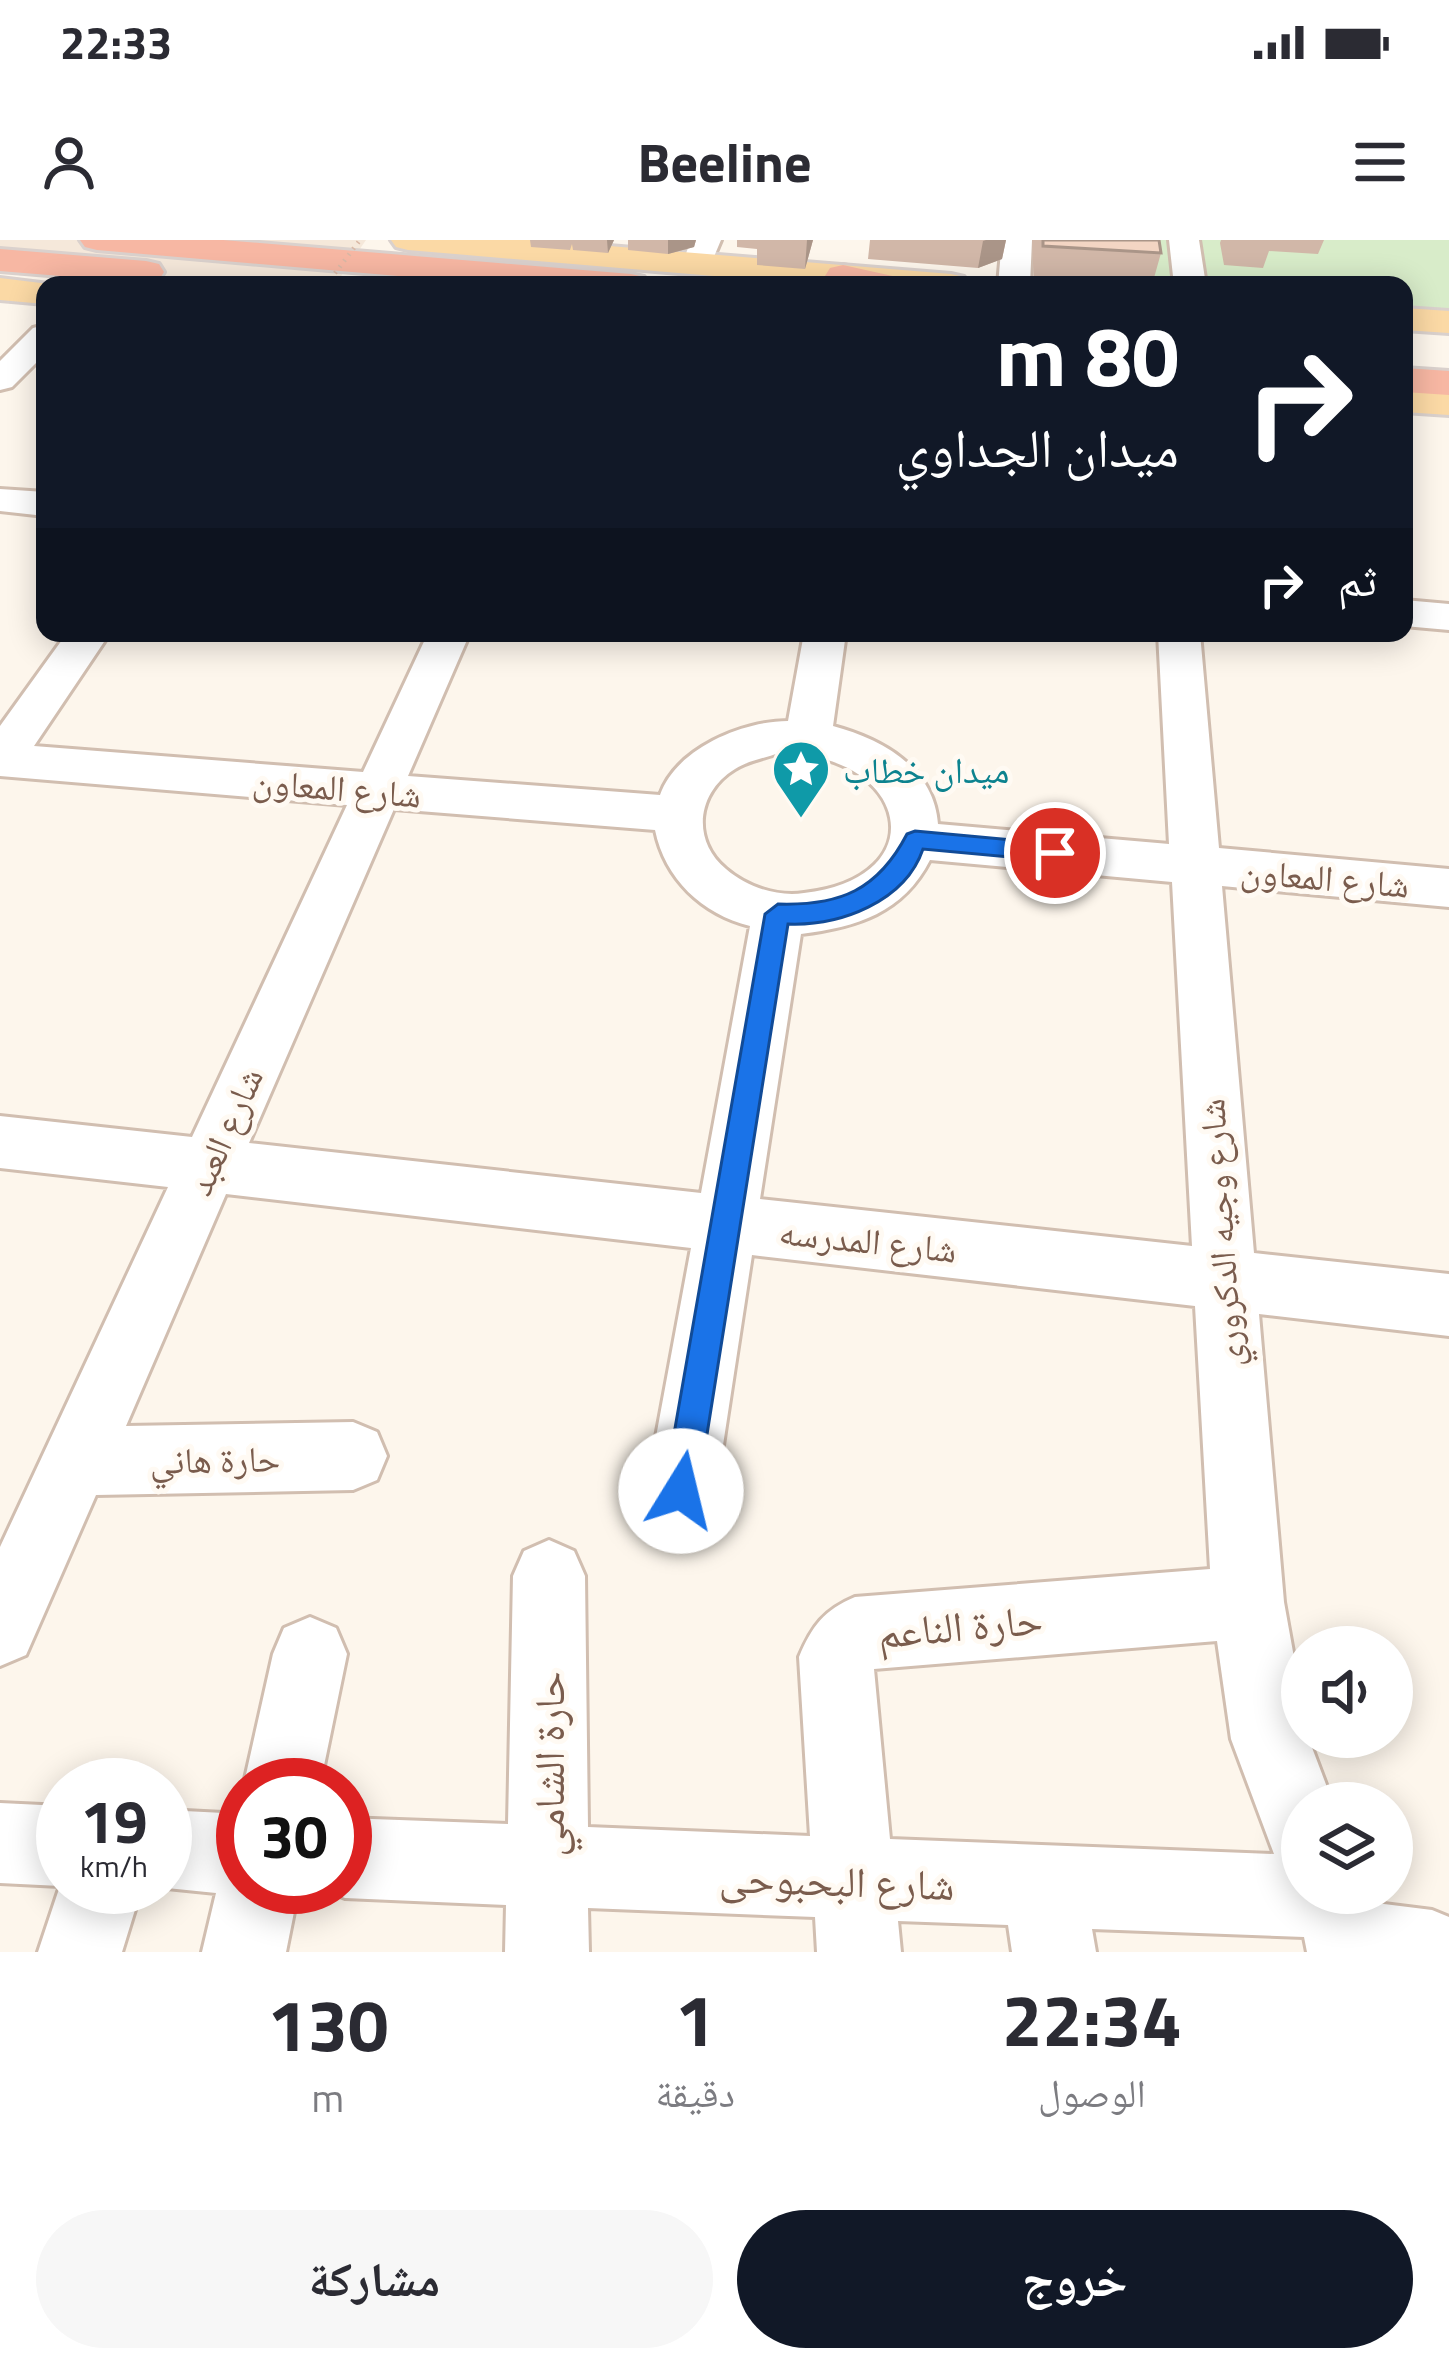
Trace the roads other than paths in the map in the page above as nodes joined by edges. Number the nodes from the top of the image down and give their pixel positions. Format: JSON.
{"nodes":[{"id":1,"x":97,"y":240,"type":"edge"},
{"id":2,"x":408,"y":240,"type":"edge"},
{"id":3,"x":1017,"y":240,"type":"edge"},
{"id":4,"x":1184,"y":240,"type":"edge"},
{"id":5,"x":428,"y":241,"type":"edge"},
{"id":6,"x":701,"y":252,"type":"edge"},
{"id":7,"x":0,"y":260,"type":"edge"},
{"id":8,"x":198,"y":276,"type":"edge"},
{"id":9,"x":524,"y":276,"type":"edge"},
{"id":10,"x":843,"y":276,"type":"edge"},
{"id":11,"x":1015,"y":276,"type":"edge"},
{"id":12,"x":1189,"y":276,"type":"edge"},
{"id":13,"x":0,"y":289,"type":"edge"},
{"id":14,"x":36,"y":291,"type":"edge"},
{"id":15,"x":1413,"y":320,"type":"edge"},
{"id":16,"x":1449,"y":322,"type":"edge"},
{"id":17,"x":36,"y":344,"type":"edge"},
{"id":18,"x":1413,"y":345,"type":"edge"},
{"id":19,"x":1449,"y":347,"type":"edge"},
{"id":20,"x":0,"y":380,"type":"edge"},
{"id":21,"x":1413,"y":381,"type":"edge"},
{"id":22,"x":1449,"y":383,"type":"edge"},
{"id":23,"x":1413,"y":401,"type":"edge"},
{"id":24,"x":1449,"y":403,"type":"edge"},
{"id":25,"x":0,"y":500,"type":"edge"},
{"id":26,"x":36,"y":503,"type":"edge"},
{"id":27,"x":1413,"y":614,"type":"edge"},
{"id":28,"x":1449,"y":617,"type":"edge"},
{"id":29,"x":83,"y":642,"type":"edge"},
{"id":30,"x":445,"y":642,"type":"edge"},
{"id":31,"x":824,"y":642,"type":"edge"},
{"id":32,"x":1180,"y":642,"type":"edge"},
{"id":33,"x":808,"y":737,"type":"junction"},
{"id":34,"x":0,"y":760,"type":"edge"},
{"id":35,"x":378,"y":791,"type":"junction"},
{"id":36,"x":674,"y":814,"type":"junction"},
{"id":37,"x":915,"y":840,"type":"junction"},
{"id":38,"x":1195,"y":865,"type":"junction"},
{"id":39,"x":1449,"y":888,"type":"edge"},
{"id":40,"x":778,"y":914,"type":"junction"},
{"id":41,"x":0,"y":1142,"type":"edge"},
{"id":42,"x":208,"y":1166,"type":"junction"},
{"id":43,"x":726,"y":1224,"type":"junction"},
{"id":44,"x":1222,"y":1280,"type":"junction"},
{"id":45,"x":1449,"y":1306,"type":"edge"},
{"id":46,"x":353,"y":1456,"type":"dead end"},
{"id":47,"x":76,"y":1461,"type":"junction"},
{"id":48,"x":681,"y":1491,"type":"dead end"},
{"id":49,"x":549,"y":1576,"type":"dead end"},
{"id":50,"x":1248,"y":1602,"type":"junction"},
{"id":51,"x":0,"y":1629,"type":"edge"},
{"id":52,"x":310,"y":1654,"type":"dead end"},
{"id":53,"x":287,"y":1758,"type":"edge"},
{"id":54,"x":1286,"y":1782,"type":"edge"},
{"id":55,"x":0,"y":1843,"type":"edge"},
{"id":56,"x":36,"y":1845,"type":"edge"},
{"id":57,"x":372,"y":1859,"type":"edge"},
{"id":58,"x":547,"y":1867,"type":"junction"},
{"id":59,"x":1281,"y":1904,"type":"edge"},
{"id":60,"x":92,"y":1914,"type":"edge"},
{"id":61,"x":253,"y":1914,"type":"edge"},
{"id":62,"x":1356,"y":1914,"type":"edge"},
{"id":63,"x":856,"y":1916,"type":"edge"},
{"id":64,"x":1049,"y":1920,"type":"edge"},
{"id":65,"x":80,"y":1952,"type":"edge"},
{"id":66,"x":244,"y":1952,"type":"edge"},
{"id":67,"x":547,"y":1952,"type":"edge"},
{"id":68,"x":1432,"y":1952,"type":"edge"}],
"edges":[{"from":1,"to":9,"type":"highway"},
{"from":2,"to":5,"type":"main road"},
{"from":3,"to":11,"type":"street"},
{"from":4,"to":12,"type":"street"},
{"from":5,"to":6,"type":"main road"},
{"from":6,"to":10,"type":"main road"},
{"from":7,"to":8,"type":"highway"},
{"from":13,"to":14,"type":"main road"},
{"from":15,"to":16,"type":"main road"},
{"from":17,"to":20,"type":"street"},
{"from":18,"to":19,"type":"highway"},
{"from":21,"to":22,"type":"highway"},
{"from":23,"to":24,"type":"main road"},
{"from":25,"to":26,"type":"street"},
{"from":27,"to":28,"type":"street"},
{"from":29,"to":34,"type":"street"},
{"from":30,"to":35,"type":"street","name":"شارع العبد"},
{"from":31,"to":33,"type":"street"},
{"from":32,"to":38,"type":"street","name":"شارع وجيه الدكروري"},
{"from":33,"to":36,"type":"street"},
{"from":33,"to":37,"type":"street"},
{"from":34,"to":35,"type":"street","name":"شارع المعاون"},
{"from":35,"to":36,"type":"street","name":"شارع المعاون"},
{"from":35,"to":42,"type":"street","name":"شارع العبد"},
{"from":36,"to":40,"type":"street"},
{"from":37,"to":38,"type":"street","name":"شارع المعاون"},
{"from":37,"to":40,"type":"street"},
{"from":38,"to":39,"type":"street","name":"شارع المعاون"},
{"from":38,"to":44,"type":"street","name":"شارع وجيه الدكروري"},
{"from":40,"to":43,"type":"street"},
{"from":41,"to":42,"type":"street","name":"شارع المدرسه"},
{"from":42,"to":43,"type":"street","name":"شارع المدرسه"},
{"from":42,"to":47,"type":"street","name":"شارع العبد"},
{"from":43,"to":44,"type":"street","name":"شارع المدرسه"},
{"from":43,"to":48,"type":"street"},
{"from":44,"to":45,"type":"street","name":"شارع المدرسه"},
{"from":44,"to":50,"type":"street","name":"شارع وجيه الدكروري"},
{"from":46,"to":47,"type":"street","name":"حارة هاني"},
{"from":47,"to":51,"type":"street","name":"شارع العبد"},
{"from":49,"to":58,"type":"street","name":"حارة الشامي"},
{"from":50,"to":54,"type":"street","name":"شارع وجيه الدكروري"},
{"from":50,"to":63,"type":"street","name":"حارة الناعم"},
{"from":52,"to":53,"type":"street"},
{"from":55,"to":56,"type":"street"},
{"from":57,"to":58,"type":"street","name":"شارع البحبوحى"},
{"from":58,"to":63,"type":"street","name":"شارع البحبوحى"},
{"from":58,"to":67,"type":"street","name":"حارة الشامي"},
{"from":59,"to":64,"type":"street","name":"شارع البحبوحى"},
{"from":60,"to":65,"type":"street"},
{"from":61,"to":66,"type":"street"},
{"from":62,"to":68,"type":"street","name":"شارع البحبوحى"},
{"from":63,"to":64,"type":"street","name":"شارع البحبوحى"}]}
